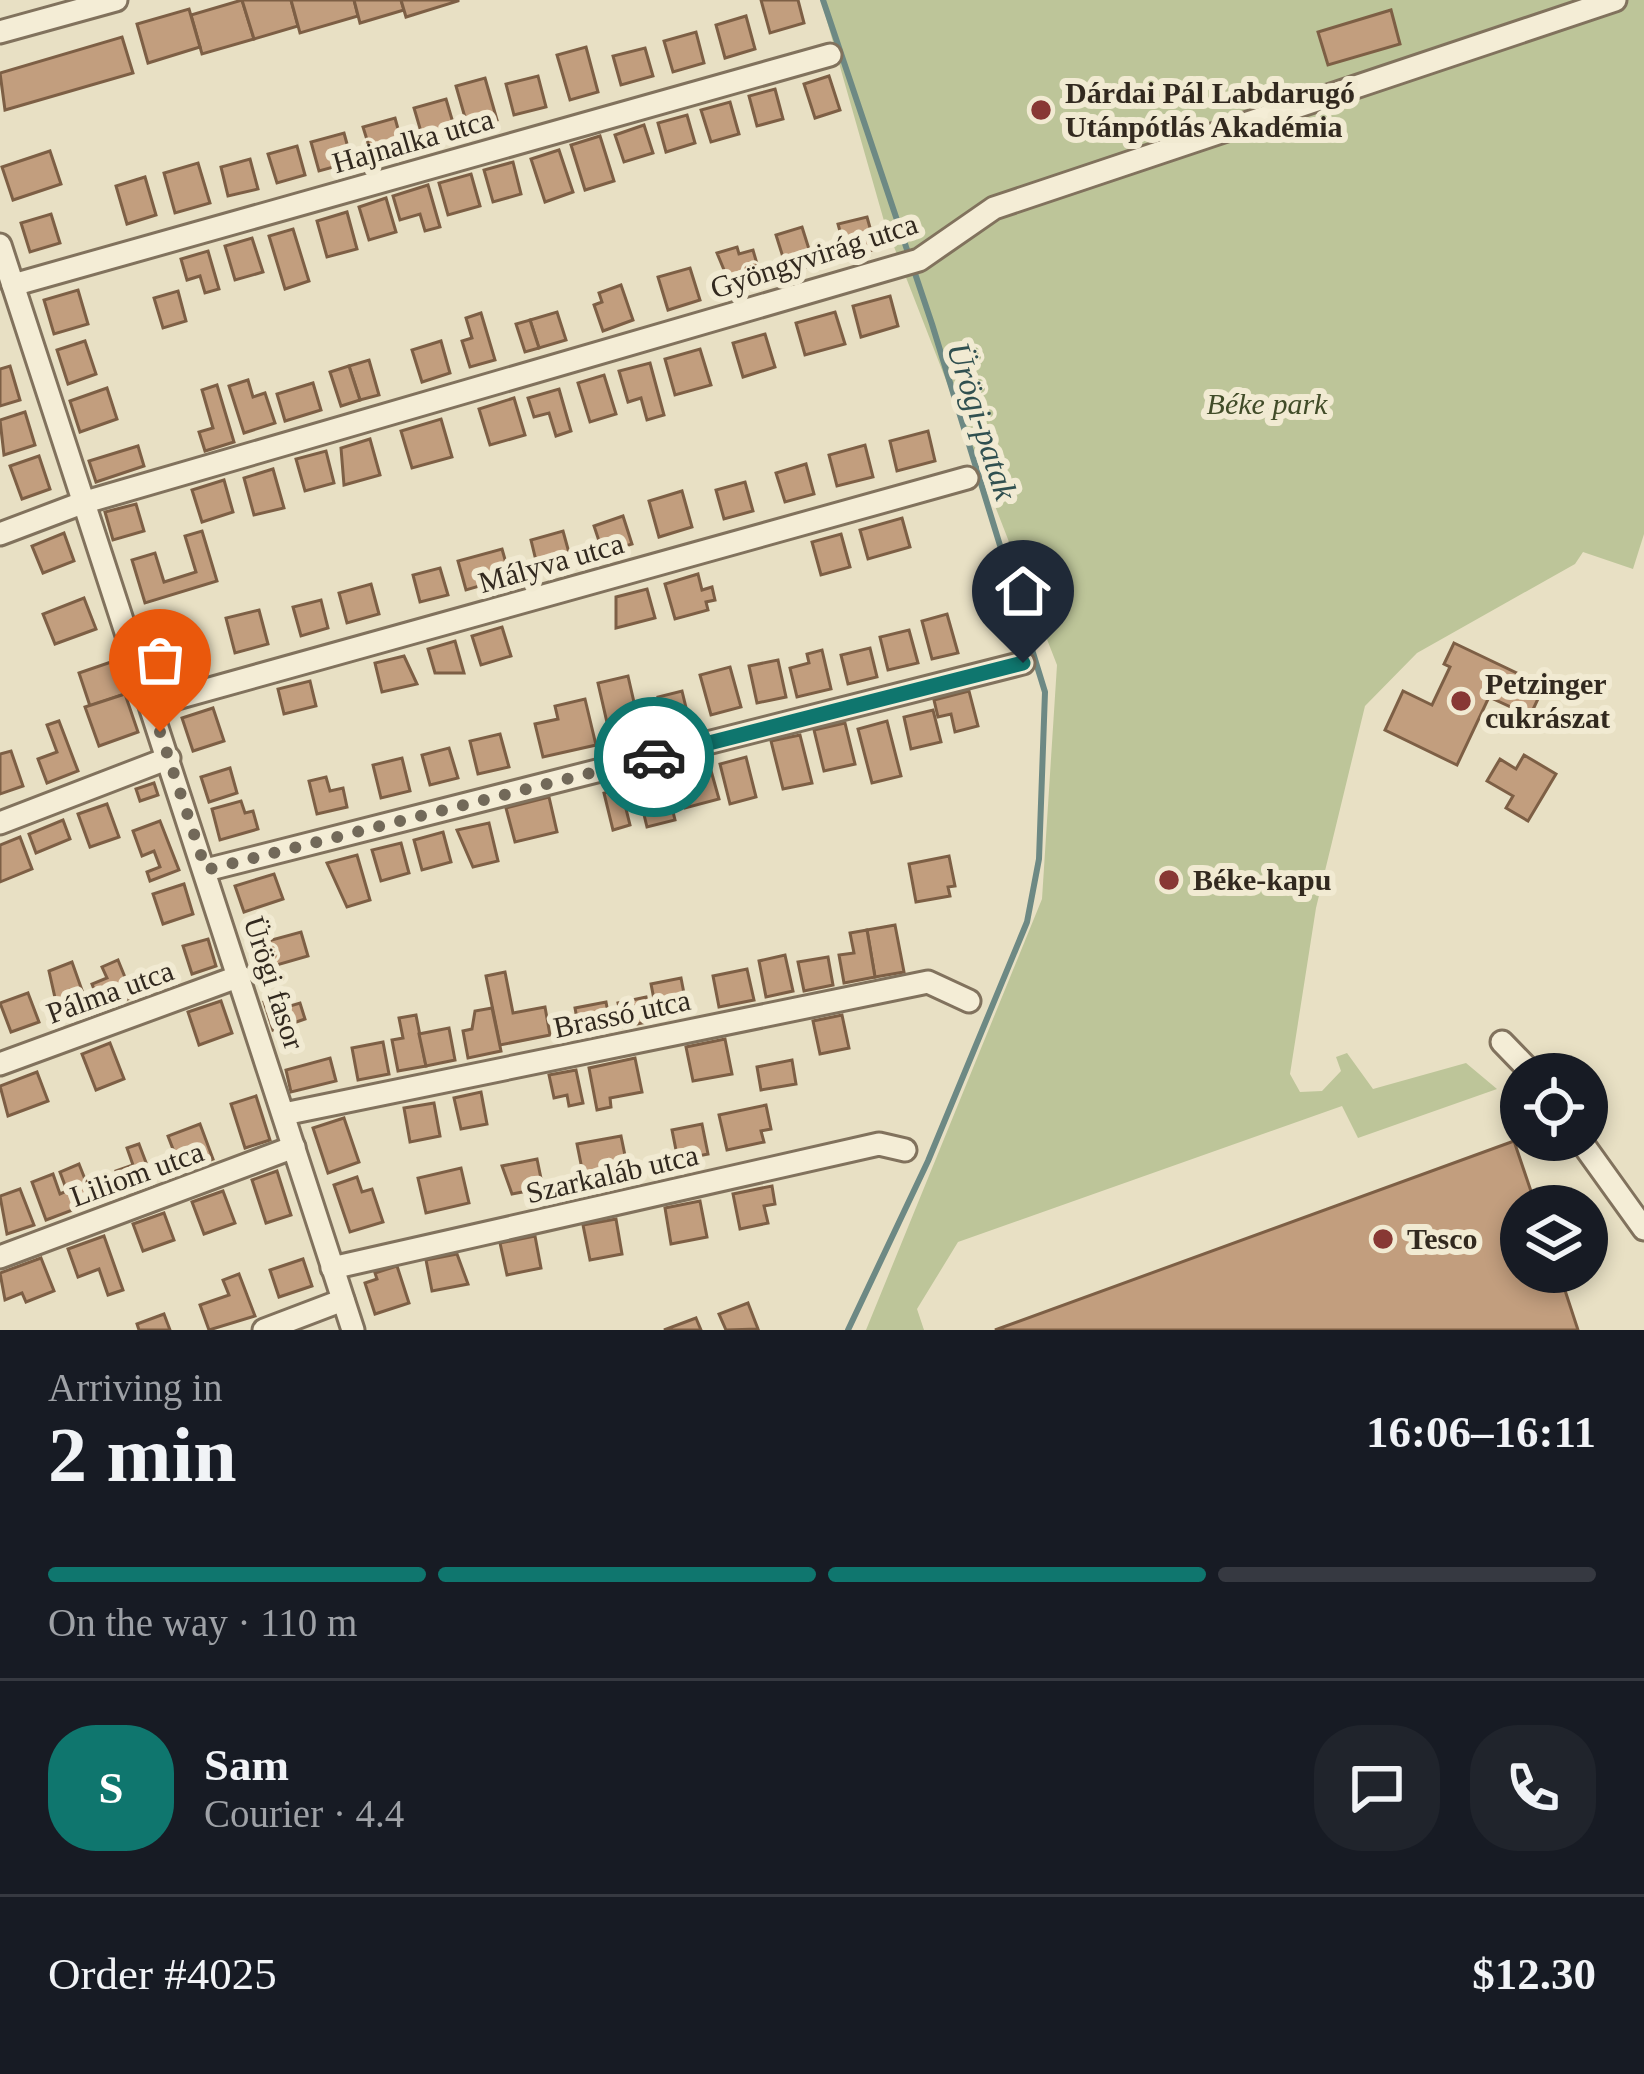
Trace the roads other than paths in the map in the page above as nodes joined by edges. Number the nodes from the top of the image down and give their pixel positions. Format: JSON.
{"nodes":[{"id":1,"x":116,"y":0,"type":"edge"},
{"id":2,"x":1615,"y":0,"type":"edge"},
{"id":3,"x":0,"y":32,"type":"edge"},
{"id":4,"x":830,"y":56,"type":"dead end"},
{"id":5,"x":0,"y":245,"type":"edge"},
{"id":6,"x":13,"y":285,"type":"junction"},
{"id":7,"x":967,"y":478,"type":"dead end"},
{"id":8,"x":82,"y":503,"type":"junction"},
{"id":9,"x":0,"y":534,"type":"edge"},
{"id":10,"x":1023,"y":663,"type":"dead end"},
{"id":11,"x":152,"y":705,"type":"junction"},
{"id":12,"x":169,"y":758,"type":"junction"},
{"id":13,"x":0,"y":823,"type":"edge"},
{"id":14,"x":206,"y":870,"type":"junction"},
{"id":15,"x":240,"y":976,"type":"junction"},
{"id":16,"x":969,"y":1000,"type":"dead end"},
{"id":17,"x":1502,"y":1042,"type":"dead end"},
{"id":18,"x":1513,"y":1053,"type":"edge"},
{"id":19,"x":0,"y":1064,"type":"edge"},
{"id":20,"x":284,"y":1114,"type":"junction"},
{"id":21,"x":294,"y":1147,"type":"junction"},
{"id":22,"x":905,"y":1150,"type":"dead end"},
{"id":23,"x":1595,"y":1161,"type":"edge"},
{"id":24,"x":1644,"y":1228,"type":"edge"},
{"id":25,"x":0,"y":1257,"type":"edge"},
{"id":26,"x":332,"y":1268,"type":"junction"},
{"id":27,"x":343,"y":1300,"type":"junction"},
{"id":28,"x":264,"y":1330,"type":"edge"},
{"id":29,"x":353,"y":1330,"type":"edge"}],
"edges":[{"from":1,"to":3,"type":"street"},
{"from":2,"to":8,"type":"street","name":"Gyöngyvirág utca"},
{"from":4,"to":6,"type":"street","name":"Hajnalka utca"},
{"from":5,"to":6,"type":"street","name":"Ürögi fasor"},
{"from":6,"to":8,"type":"street","name":"Ürögi fasor"},
{"from":7,"to":11,"type":"street","name":"Mályva utca"},
{"from":8,"to":9,"type":"street","name":"Gyöngyvirág utca"},
{"from":8,"to":11,"type":"street","name":"Ürögi fasor"},
{"from":10,"to":14,"type":"street"},
{"from":11,"to":12,"type":"street","name":"Ürögi fasor"},
{"from":12,"to":13,"type":"street"},
{"from":12,"to":14,"type":"street","name":"Ürögi fasor"},
{"from":14,"to":15,"type":"street","name":"Ürögi fasor"},
{"from":15,"to":19,"type":"street","name":"Pálma utca"},
{"from":15,"to":20,"type":"street","name":"Ürögi fasor"},
{"from":16,"to":20,"type":"street","name":"Brassó utca"},
{"from":17,"to":18,"type":"street"},
{"from":20,"to":21,"type":"street","name":"Ürögi fasor"},
{"from":21,"to":25,"type":"street","name":"Liliom utca"},
{"from":21,"to":26,"type":"street","name":"Ürögi fasor"},
{"from":22,"to":26,"type":"street","name":"Szarkaláb utca"},
{"from":23,"to":24,"type":"street"},
{"from":26,"to":27,"type":"street","name":"Ürögi fasor"},
{"from":27,"to":28,"type":"street"},
{"from":27,"to":29,"type":"street","name":"Ürögi fasor"}]}
